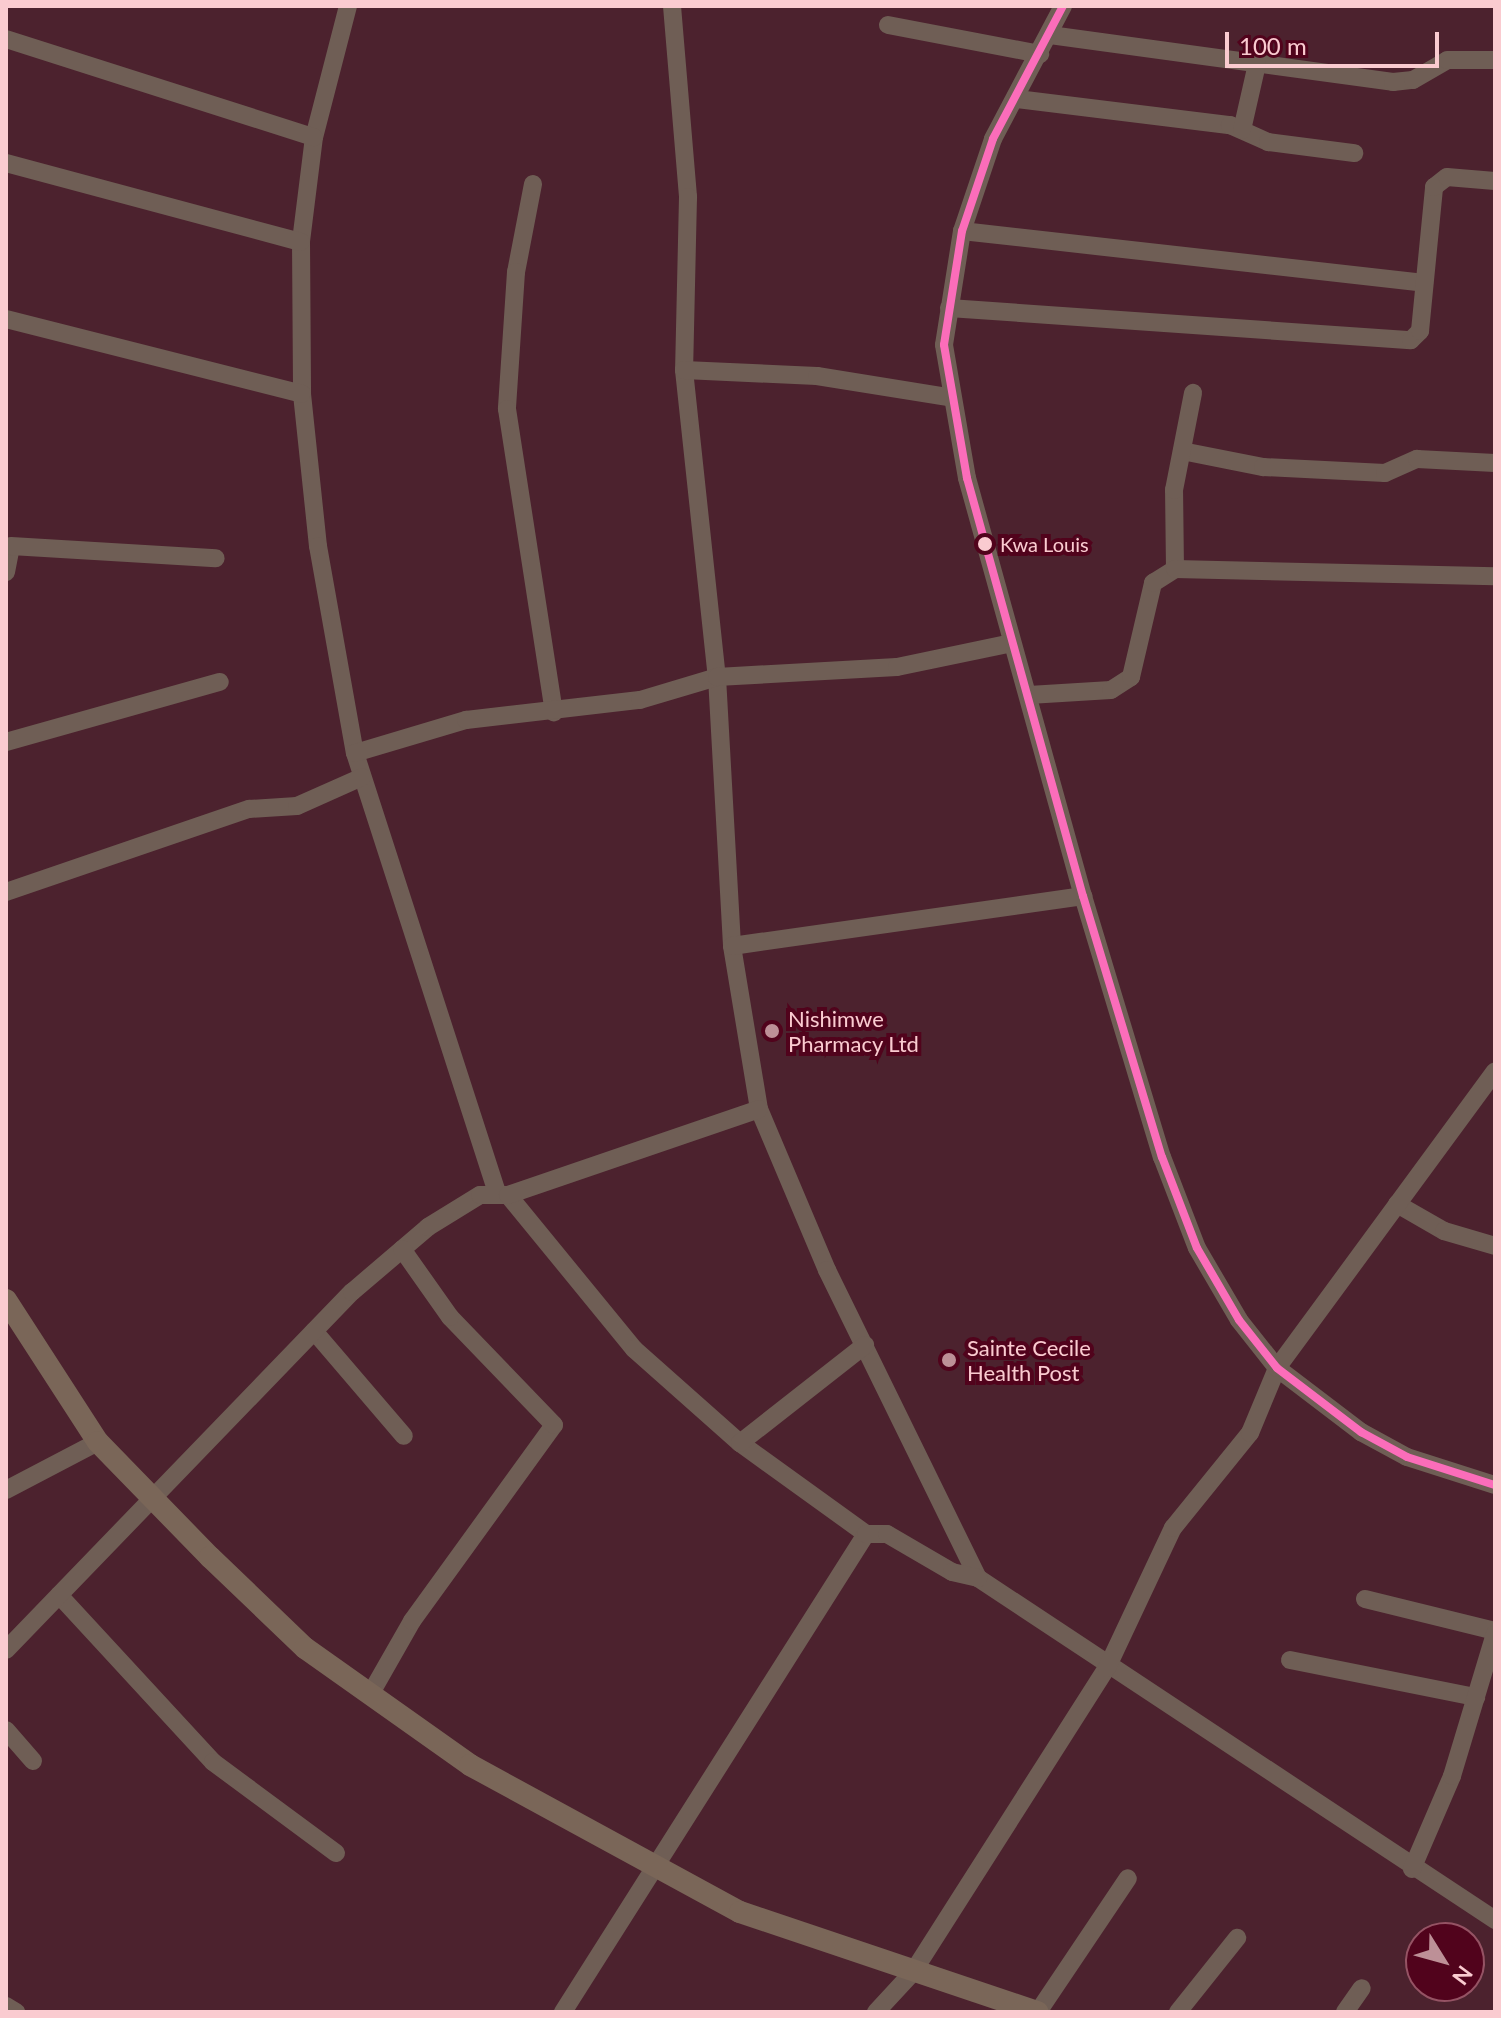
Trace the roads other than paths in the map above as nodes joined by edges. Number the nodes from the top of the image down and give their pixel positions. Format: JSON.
{"nodes":[{"id":1,"x":348,"y":6,"type":"edge"},
{"id":2,"x":672,"y":6,"type":"edge"},
{"id":3,"x":1063,"y":6,"type":"edge"},
{"id":4,"x":888,"y":25,"type":"dead end"},
{"id":5,"x":1050,"y":35,"type":"junction"},
{"id":6,"x":6,"y":39,"type":"edge"},
{"id":7,"x":1040,"y":54,"type":"junction"},
{"id":8,"x":1495,"y":60,"type":"edge"},
{"id":9,"x":1257,"y":64,"type":"junction"},
{"id":10,"x":1017,"y":99,"type":"junction"},
{"id":11,"x":1242,"y":130,"type":"junction"},
{"id":12,"x":314,"y":137,"type":"junction"},
{"id":13,"x":1354,"y":153,"type":"dead end"},
{"id":14,"x":6,"y":163,"type":"edge"},
{"id":15,"x":1495,"y":181,"type":"edge"},
{"id":16,"x":533,"y":184,"type":"dead end"},
{"id":17,"x":962,"y":231,"type":"junction"},
{"id":18,"x":301,"y":242,"type":"junction"},
{"id":19,"x":1424,"y":283,"type":"junction"},
{"id":20,"x":949,"y":308,"type":"junction"},
{"id":21,"x":6,"y":319,"type":"edge"},
{"id":22,"x":684,"y":370,"type":"junction"},
{"id":23,"x":1193,"y":393,"type":"dead end"},
{"id":24,"x":302,"y":394,"type":"junction"},
{"id":25,"x":948,"y":397,"type":"junction"},
{"id":26,"x":1182,"y":451,"type":"junction"},
{"id":27,"x":1495,"y":463,"type":"edge"},
{"id":28,"x":8,"y":546,"type":"edge"},
{"id":29,"x":216,"y":558,"type":"dead end"},
{"id":30,"x":1175,"y":569,"type":"junction"},
{"id":31,"x":6,"y":572,"type":"edge"},
{"id":32,"x":1495,"y":576,"type":"edge"},
{"id":33,"x":1012,"y":643,"type":"junction"},
{"id":34,"x":717,"y":677,"type":"junction"},
{"id":35,"x":220,"y":682,"type":"dead end"},
{"id":36,"x":1029,"y":695,"type":"junction"},
{"id":37,"x":554,"y":712,"type":"junction"},
{"id":38,"x":6,"y":742,"type":"edge"},
{"id":39,"x":355,"y":753,"type":"junction"},
{"id":40,"x":362,"y":777,"type":"junction"},
{"id":41,"x":6,"y":892,"type":"edge"},
{"id":42,"x":1083,"y":896,"type":"junction"},
{"id":43,"x":732,"y":946,"type":"junction"},
{"id":44,"x":1495,"y":1071,"type":"edge"},
{"id":45,"x":759,"y":1109,"type":"junction"},
{"id":46,"x":503,"y":1194,"type":"junction"},
{"id":47,"x":1397,"y":1204,"type":"junction"},
{"id":48,"x":1495,"y":1246,"type":"edge"},
{"id":49,"x":402,"y":1249,"type":"junction"},
{"id":50,"x":6,"y":1300,"type":"edge"},
{"id":51,"x":314,"y":1331,"type":"junction"},
{"id":52,"x":865,"y":1345,"type":"junction"},
{"id":53,"x":1277,"y":1368,"type":"junction"},
{"id":54,"x":404,"y":1436,"type":"dead end"},
{"id":55,"x":98,"y":1442,"type":"junction"},
{"id":56,"x":740,"y":1443,"type":"junction"},
{"id":57,"x":1495,"y":1485,"type":"edge"},
{"id":58,"x":6,"y":1490,"type":"edge"},
{"id":59,"x":152,"y":1497,"type":"junction"},
{"id":60,"x":866,"y":1534,"type":"junction"},
{"id":61,"x":978,"y":1578,"type":"junction"},
{"id":62,"x":59,"y":1595,"type":"junction"},
{"id":63,"x":1365,"y":1599,"type":"dead end"},
{"id":64,"x":1495,"y":1632,"type":"edge"},
{"id":65,"x":6,"y":1650,"type":"edge"},
{"id":66,"x":1290,"y":1660,"type":"dead end"},
{"id":67,"x":1107,"y":1668,"type":"junction"},
{"id":68,"x":371,"y":1693,"type":"junction"},
{"id":69,"x":1476,"y":1697,"type":"junction"},
{"id":70,"x":6,"y":1730,"type":"edge"},
{"id":71,"x":33,"y":1761,"type":"dead end"},
{"id":72,"x":336,"y":1853,"type":"dead end"},
{"id":73,"x":651,"y":1865,"type":"junction"},
{"id":74,"x":1412,"y":1869,"type":"junction"},
{"id":75,"x":1128,"y":1878,"type":"dead end"},
{"id":76,"x":1495,"y":1920,"type":"edge"},
{"id":77,"x":1237,"y":1938,"type":"dead end"},
{"id":78,"x":913,"y":1972,"type":"junction"},
{"id":79,"x":1362,"y":1988,"type":"dead end"},
{"id":80,"x":6,"y":2006,"type":"edge"},
{"id":81,"x":16,"y":2012,"type":"edge"},
{"id":82,"x":563,"y":2012,"type":"edge"},
{"id":83,"x":876,"y":2012,"type":"edge"},
{"id":84,"x":1038,"y":2012,"type":"edge"},
{"id":85,"x":1178,"y":2012,"type":"edge"},
{"id":86,"x":1345,"y":2012,"type":"edge"}],
"edges":[{"from":1,"to":12,"type":"street"},
{"from":2,"to":22,"type":"street"},
{"from":3,"to":5,"type":"street"},
{"from":4,"to":7,"type":"street"},
{"from":5,"to":7,"type":"street"},
{"from":5,"to":9,"type":"street"},
{"from":6,"to":12,"type":"street"},
{"from":7,"to":10,"type":"street"},
{"from":8,"to":9,"type":"street"},
{"from":9,"to":11,"type":"street"},
{"from":10,"to":11,"type":"street"},
{"from":10,"to":17,"type":"street"},
{"from":11,"to":13,"type":"street"},
{"from":12,"to":18,"type":"street"},
{"from":14,"to":18,"type":"street"},
{"from":15,"to":19,"type":"street"},
{"from":16,"to":37,"type":"street"},
{"from":17,"to":19,"type":"street"},
{"from":17,"to":20,"type":"street"},
{"from":18,"to":24,"type":"street"},
{"from":19,"to":20,"type":"street"},
{"from":20,"to":25,"type":"street"},
{"from":21,"to":24,"type":"street"},
{"from":22,"to":25,"type":"street"},
{"from":22,"to":34,"type":"street"},
{"from":23,"to":26,"type":"street"},
{"from":24,"to":39,"type":"street"},
{"from":25,"to":33,"type":"street"},
{"from":26,"to":27,"type":"street"},
{"from":26,"to":30,"type":"street"},
{"from":28,"to":29,"type":"street"},
{"from":28,"to":31,"type":"street"},
{"from":30,"to":32,"type":"street"},
{"from":30,"to":36,"type":"street"},
{"from":33,"to":34,"type":"street"},
{"from":33,"to":36,"type":"street"},
{"from":34,"to":37,"type":"street"},
{"from":34,"to":43,"type":"street"},
{"from":35,"to":38,"type":"street"},
{"from":36,"to":42,"type":"street"},
{"from":37,"to":39,"type":"street"},
{"from":39,"to":40,"type":"street"},
{"from":40,"to":41,"type":"street"},
{"from":40,"to":46,"type":"street"},
{"from":42,"to":43,"type":"street"},
{"from":42,"to":53,"type":"street"},
{"from":43,"to":45,"type":"street"},
{"from":44,"to":47,"type":"street"},
{"from":45,"to":46,"type":"street"},
{"from":45,"to":52,"type":"street"},
{"from":46,"to":49,"type":"street"},
{"from":46,"to":56,"type":"street"},
{"from":47,"to":48,"type":"street"},
{"from":47,"to":53,"type":"street"},
{"from":49,"to":51,"type":"street"},
{"from":49,"to":68,"type":"street"},
{"from":50,"to":55,"type":"main road"},
{"from":51,"to":54,"type":"street"},
{"from":51,"to":59,"type":"street"},
{"from":52,"to":56,"type":"street"},
{"from":52,"to":61,"type":"street"},
{"from":53,"to":57,"type":"street"},
{"from":53,"to":67,"type":"street"},
{"from":55,"to":58,"type":"street"},
{"from":55,"to":59,"type":"main road"},
{"from":56,"to":60,"type":"street"},
{"from":59,"to":62,"type":"street"},
{"from":59,"to":68,"type":"main road"},
{"from":60,"to":61,"type":"street"},
{"from":60,"to":73,"type":"street"},
{"from":61,"to":67,"type":"street"},
{"from":62,"to":65,"type":"street"},
{"from":62,"to":72,"type":"street"},
{"from":63,"to":64,"type":"street"},
{"from":64,"to":69,"type":"street"},
{"from":66,"to":69,"type":"street"},
{"from":67,"to":74,"type":"street"},
{"from":67,"to":78,"type":"street"},
{"from":68,"to":73,"type":"main road"},
{"from":69,"to":74,"type":"street"},
{"from":70,"to":71,"type":"street"},
{"from":73,"to":78,"type":"main road"},
{"from":73,"to":82,"type":"street"},
{"from":74,"to":76,"type":"street"},
{"from":75,"to":84,"type":"street"},
{"from":77,"to":85,"type":"street"},
{"from":78,"to":83,"type":"street"},
{"from":78,"to":84,"type":"main road"},
{"from":79,"to":86,"type":"street"},
{"from":80,"to":81,"type":"street"}]}
